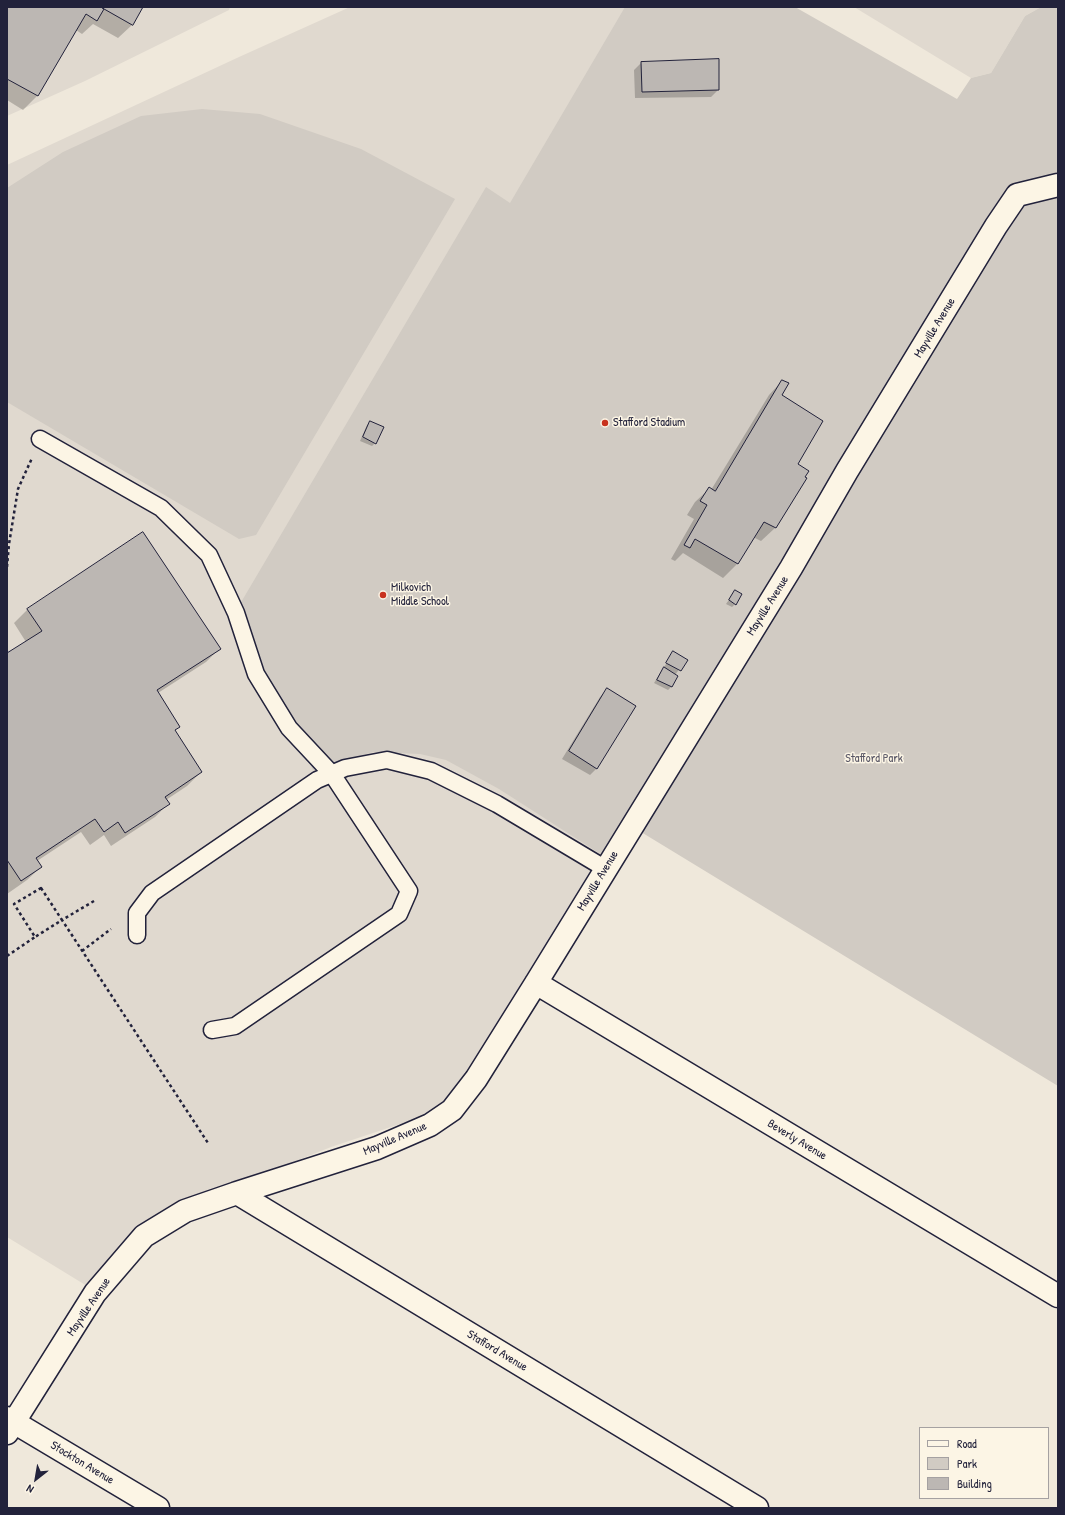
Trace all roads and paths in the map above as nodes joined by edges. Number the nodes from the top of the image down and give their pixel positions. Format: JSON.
{"nodes":[{"id":1,"x":1058,"y":185,"type":"edge"},
{"id":2,"x":40,"y":439,"type":"joint"},
{"id":3,"x":7,"y":567,"type":"edge"},
{"id":4,"x":332,"y":774,"type":"junction"},
{"id":5,"x":606,"y":869,"type":"junction"},
{"id":6,"x":94,"y":901,"type":"dead end"},
{"id":7,"x":62,"y":920,"type":"junction"},
{"id":8,"x":111,"y":929,"type":"dead end"},
{"id":9,"x":137,"y":935,"type":"dead end"},
{"id":10,"x":35,"y":937,"type":"junction"},
{"id":11,"x":82,"y":951,"type":"junction"},
{"id":12,"x":7,"y":956,"type":"edge"},
{"id":13,"x":536,"y":983,"type":"junction"},
{"id":14,"x":212,"y":1030,"type":"dead end"},
{"id":15,"x":208,"y":1143,"type":"dead end"},
{"id":16,"x":237,"y":1193,"type":"junction"},
{"id":17,"x":1058,"y":1296,"type":"edge"},
{"id":18,"x":9,"y":1424,"type":"edge"},
{"id":19,"x":158,"y":1508,"type":"edge"},
{"id":20,"x":757,"y":1508,"type":"edge"}],
"edges":[{"from":1,"to":5,"type":"street","name":"Mayville Avenue"},
{"from":2,"to":3,"type":"path"},
{"from":2,"to":4,"type":"lane"},
{"from":4,"to":5,"type":"lane"},
{"from":4,"to":9,"type":"lane"},
{"from":4,"to":14,"type":"lane"},
{"from":5,"to":13,"type":"street","name":"Mayville Avenue"},
{"from":6,"to":7,"type":"path"},
{"from":7,"to":10,"type":"path"},
{"from":7,"to":10,"type":"path"},
{"from":7,"to":11,"type":"path"},
{"from":8,"to":11,"type":"path"},
{"from":10,"to":12,"type":"path"},
{"from":11,"to":15,"type":"path"},
{"from":13,"to":16,"type":"street","name":"Mayville Avenue"},
{"from":13,"to":17,"type":"street","name":"Beverly Avenue"},
{"from":16,"to":18,"type":"street","name":"Mayville Avenue"},
{"from":16,"to":20,"type":"street","name":"Stafford Avenue"},
{"from":18,"to":19,"type":"street","name":"Stockton Avenue"}]}
